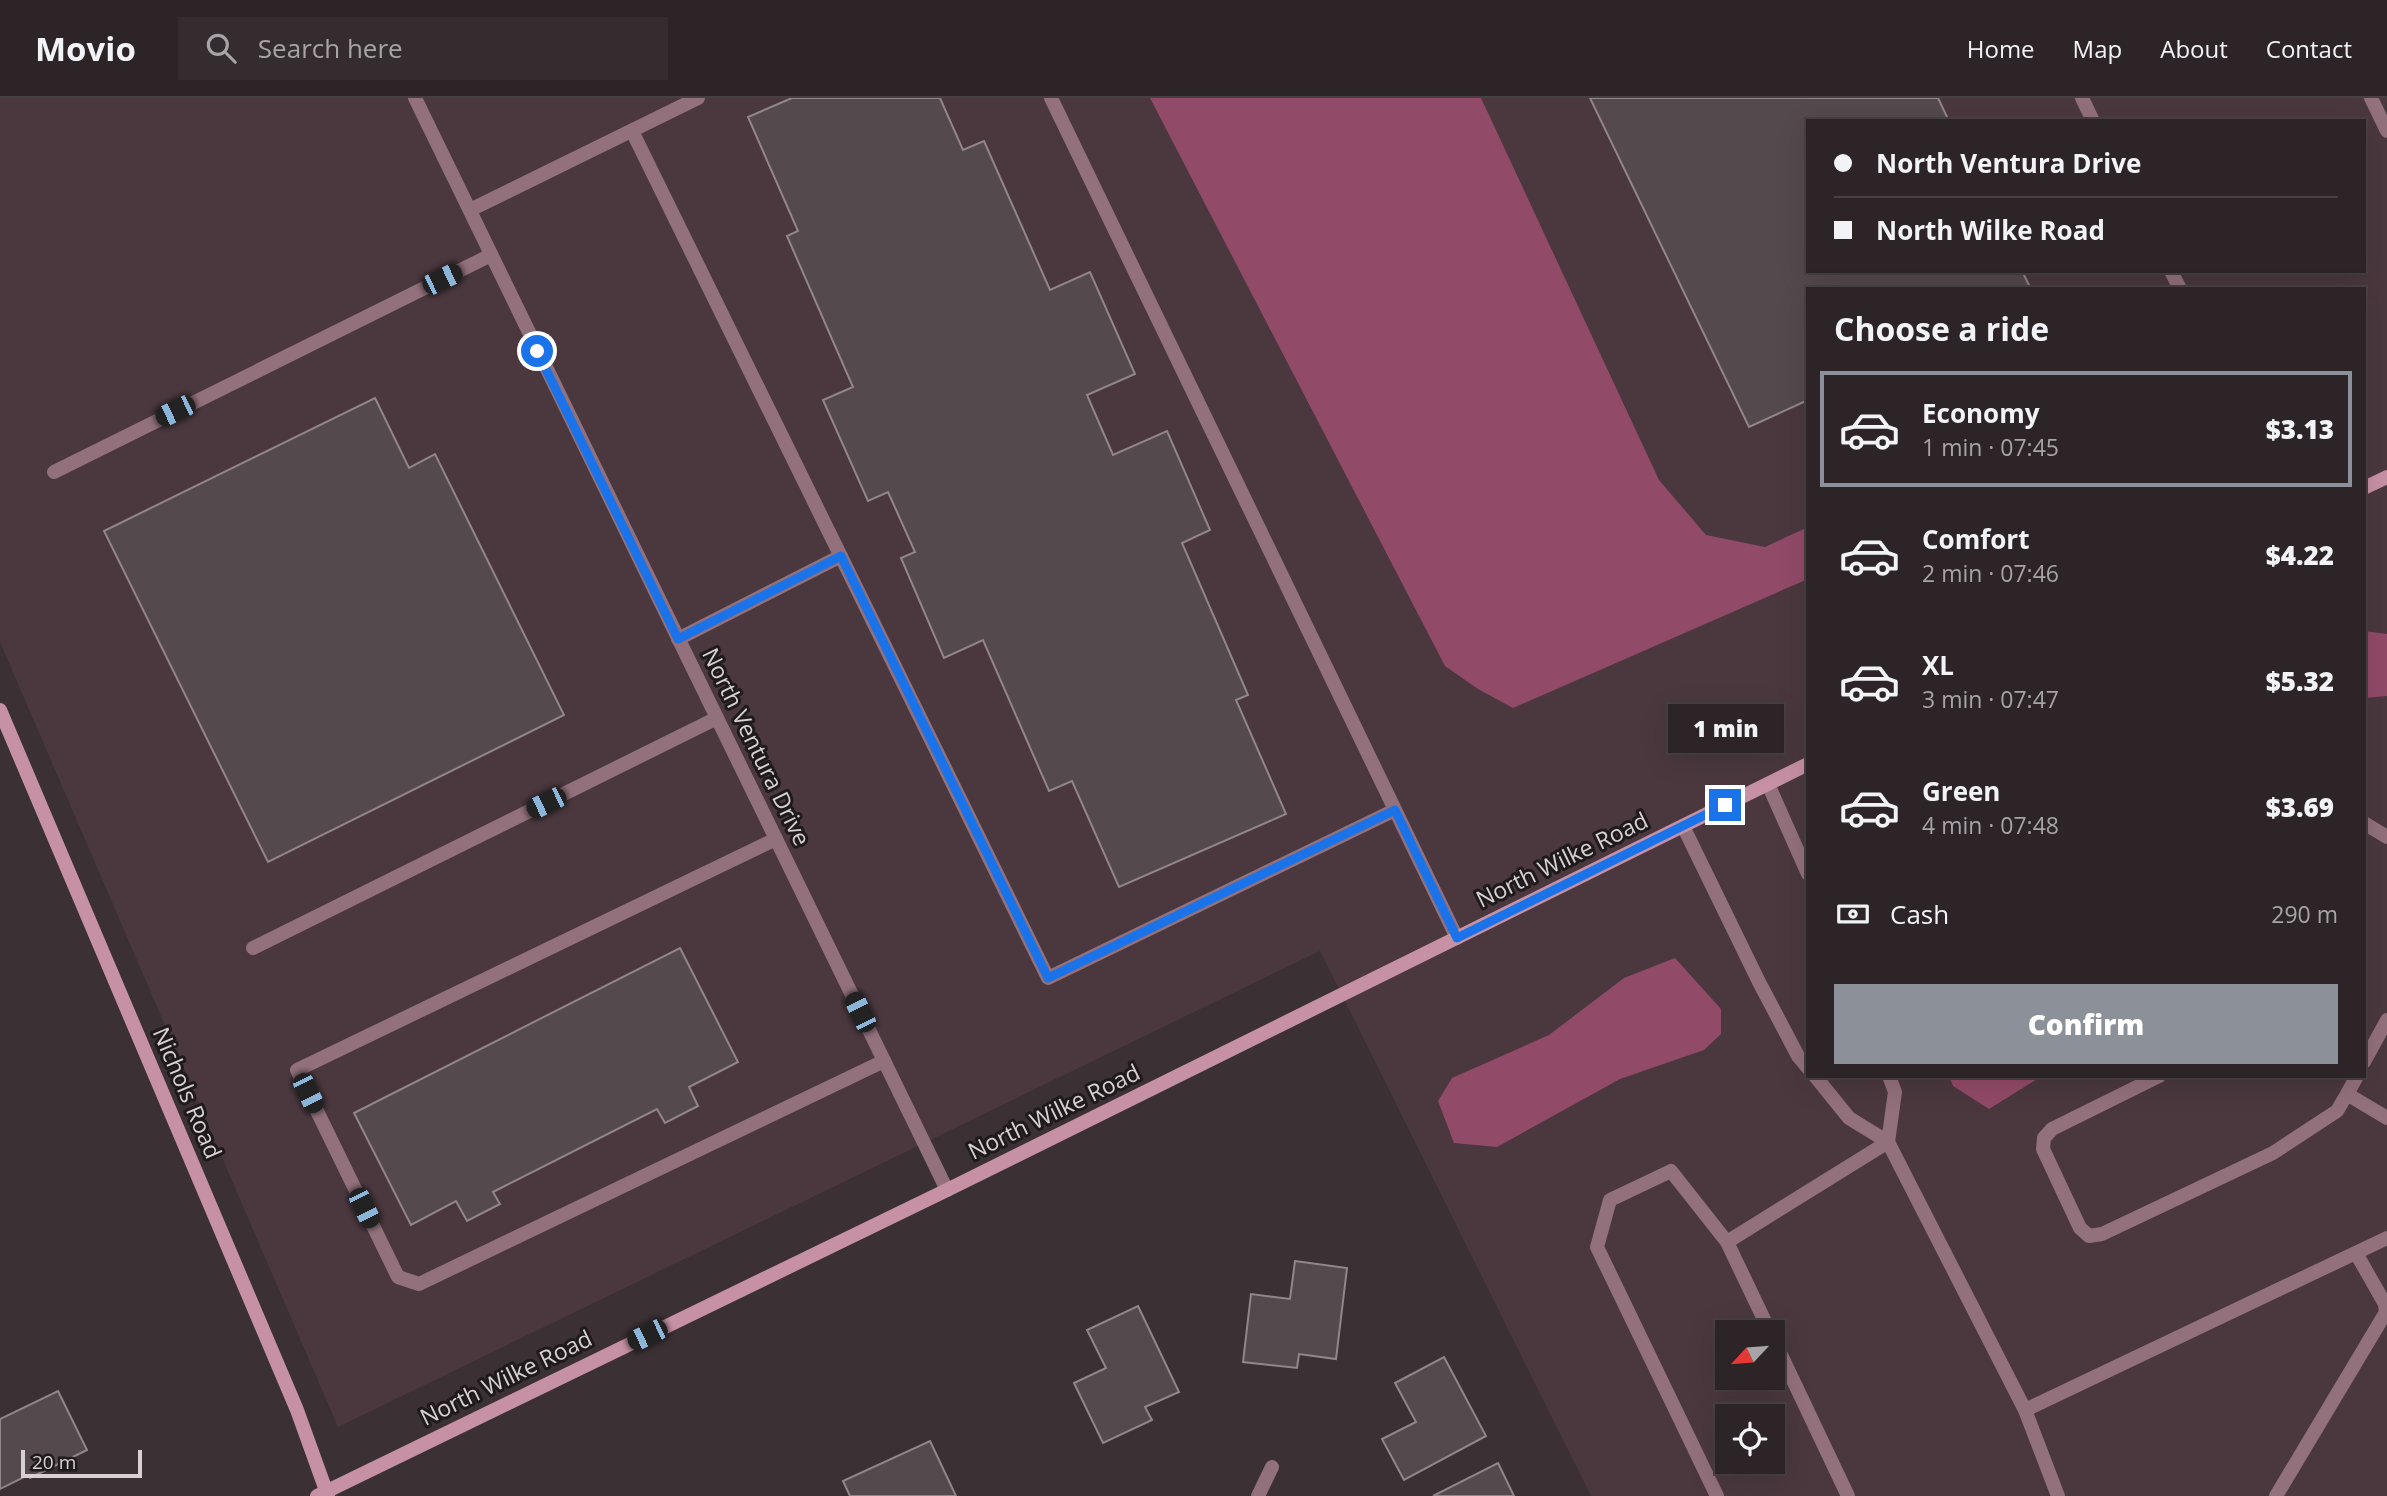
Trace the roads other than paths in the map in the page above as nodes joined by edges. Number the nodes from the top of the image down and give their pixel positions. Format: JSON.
{"nodes":[{"id":1,"x":415,"y":98,"type":"edge"},
{"id":2,"x":698,"y":98,"type":"edge"},
{"id":3,"x":1051,"y":98,"type":"edge"},
{"id":4,"x":2082,"y":98,"type":"edge"},
{"id":5,"x":2371,"y":98,"type":"edge"},
{"id":6,"x":2093,"y":119,"type":"edge"},
{"id":7,"x":632,"y":131,"type":"junction"},
{"id":8,"x":2387,"y":131,"type":"edge"},
{"id":9,"x":470,"y":210,"type":"junction"},
{"id":10,"x":491,"y":255,"type":"junction"},
{"id":11,"x":54,"y":472,"type":"dead end"},
{"id":12,"x":2387,"y":477,"type":"edge"},
{"id":13,"x":2366,"y":487,"type":"edge"},
{"id":14,"x":841,"y":556,"type":"junction"},
{"id":15,"x":678,"y":639,"type":"junction"},
{"id":16,"x":0,"y":710,"type":"edge"},
{"id":17,"x":717,"y":718,"type":"junction"},
{"id":18,"x":1806,"y":765,"type":"edge"},
{"id":19,"x":1768,"y":784,"type":"junction"},
{"id":20,"x":1395,"y":810,"type":"junction"},
{"id":21,"x":2366,"y":824,"type":"edge"},
{"id":22,"x":1683,"y":826,"type":"junction"},
{"id":23,"x":2387,"y":837,"type":"edge"},
{"id":24,"x":776,"y":839,"type":"junction"},
{"id":25,"x":1806,"y":870,"type":"edge"},
{"id":26,"x":1457,"y":938,"type":"junction"},
{"id":27,"x":253,"y":948,"type":"dead end"},
{"id":28,"x":2387,"y":1020,"type":"edge"},
{"id":29,"x":2366,"y":1058,"type":"edge"},
{"id":30,"x":884,"y":1061,"type":"junction"},
{"id":31,"x":1806,"y":1066,"type":"edge"},
{"id":32,"x":1817,"y":1078,"type":"edge"},
{"id":33,"x":1890,"y":1078,"type":"edge"},
{"id":34,"x":2155,"y":1078,"type":"edge"},
{"id":35,"x":2356,"y":1078,"type":"edge"},
{"id":36,"x":2347,"y":1094,"type":"junction"},
{"id":37,"x":2387,"y":1118,"type":"edge"},
{"id":38,"x":1888,"y":1142,"type":"junction"},
{"id":39,"x":947,"y":1190,"type":"junction"},
{"id":40,"x":2387,"y":1238,"type":"edge"},
{"id":41,"x":1727,"y":1242,"type":"junction"},
{"id":42,"x":2356,"y":1253,"type":"junction"},
{"id":43,"x":1764,"y":1320,"type":"edge"},
{"id":44,"x":1785,"y":1363,"type":"edge"},
{"id":45,"x":2025,"y":1410,"type":"junction"},
{"id":46,"x":1272,"y":1467,"type":"dead end"},
{"id":47,"x":324,"y":1495,"type":"edge"},
{"id":48,"x":1258,"y":1496,"type":"edge"},
{"id":49,"x":1717,"y":1496,"type":"edge"},
{"id":50,"x":1848,"y":1496,"type":"edge"},
{"id":51,"x":2057,"y":1496,"type":"edge"},
{"id":52,"x":2276,"y":1496,"type":"edge"}],
"edges":[{"from":1,"to":9,"type":"street","name":"North Ventura Drive"},
{"from":2,"to":7,"type":"street"},
{"from":3,"to":20,"type":"street"},
{"from":4,"to":6,"type":"street"},
{"from":5,"to":8,"type":"street"},
{"from":7,"to":9,"type":"street"},
{"from":7,"to":14,"type":"street"},
{"from":9,"to":10,"type":"street","name":"North Ventura Drive"},
{"from":10,"to":11,"type":"street"},
{"from":10,"to":15,"type":"street","name":"North Ventura Drive"},
{"from":12,"to":13,"type":"street"},
{"from":14,"to":15,"type":"street"},
{"from":14,"to":20,"type":"street"},
{"from":15,"to":17,"type":"street","name":"North Ventura Drive"},
{"from":16,"to":47,"type":"street","name":"Nichols Road"},
{"from":17,"to":24,"type":"street","name":"North Ventura Drive"},
{"from":17,"to":27,"type":"street"},
{"from":18,"to":19,"type":"street","name":"North Wilke Road"},
{"from":19,"to":22,"type":"street","name":"North Wilke Road"},
{"from":19,"to":25,"type":"street"},
{"from":20,"to":26,"type":"street"},
{"from":21,"to":23,"type":"street"},
{"from":22,"to":26,"type":"street","name":"North Wilke Road"},
{"from":22,"to":31,"type":"street"},
{"from":24,"to":30,"type":"street","name":"North Ventura Drive"},
{"from":24,"to":30,"type":"street"},
{"from":26,"to":39,"type":"street","name":"North Wilke Road"},
{"from":28,"to":29,"type":"street"},
{"from":30,"to":39,"type":"street","name":"North Ventura Drive"},
{"from":32,"to":38,"type":"street"},
{"from":33,"to":38,"type":"street"},
{"from":34,"to":36,"type":"street"},
{"from":35,"to":36,"type":"street"},
{"from":36,"to":37,"type":"street"},
{"from":38,"to":41,"type":"street"},
{"from":38,"to":45,"type":"street"},
{"from":39,"to":47,"type":"street","name":"North Wilke Road"},
{"from":40,"to":42,"type":"street"},
{"from":41,"to":43,"type":"street"},
{"from":41,"to":49,"type":"street"},
{"from":42,"to":45,"type":"street"},
{"from":42,"to":52,"type":"street"},
{"from":44,"to":50,"type":"street"},
{"from":45,"to":51,"type":"street"},
{"from":46,"to":48,"type":"street"}]}
